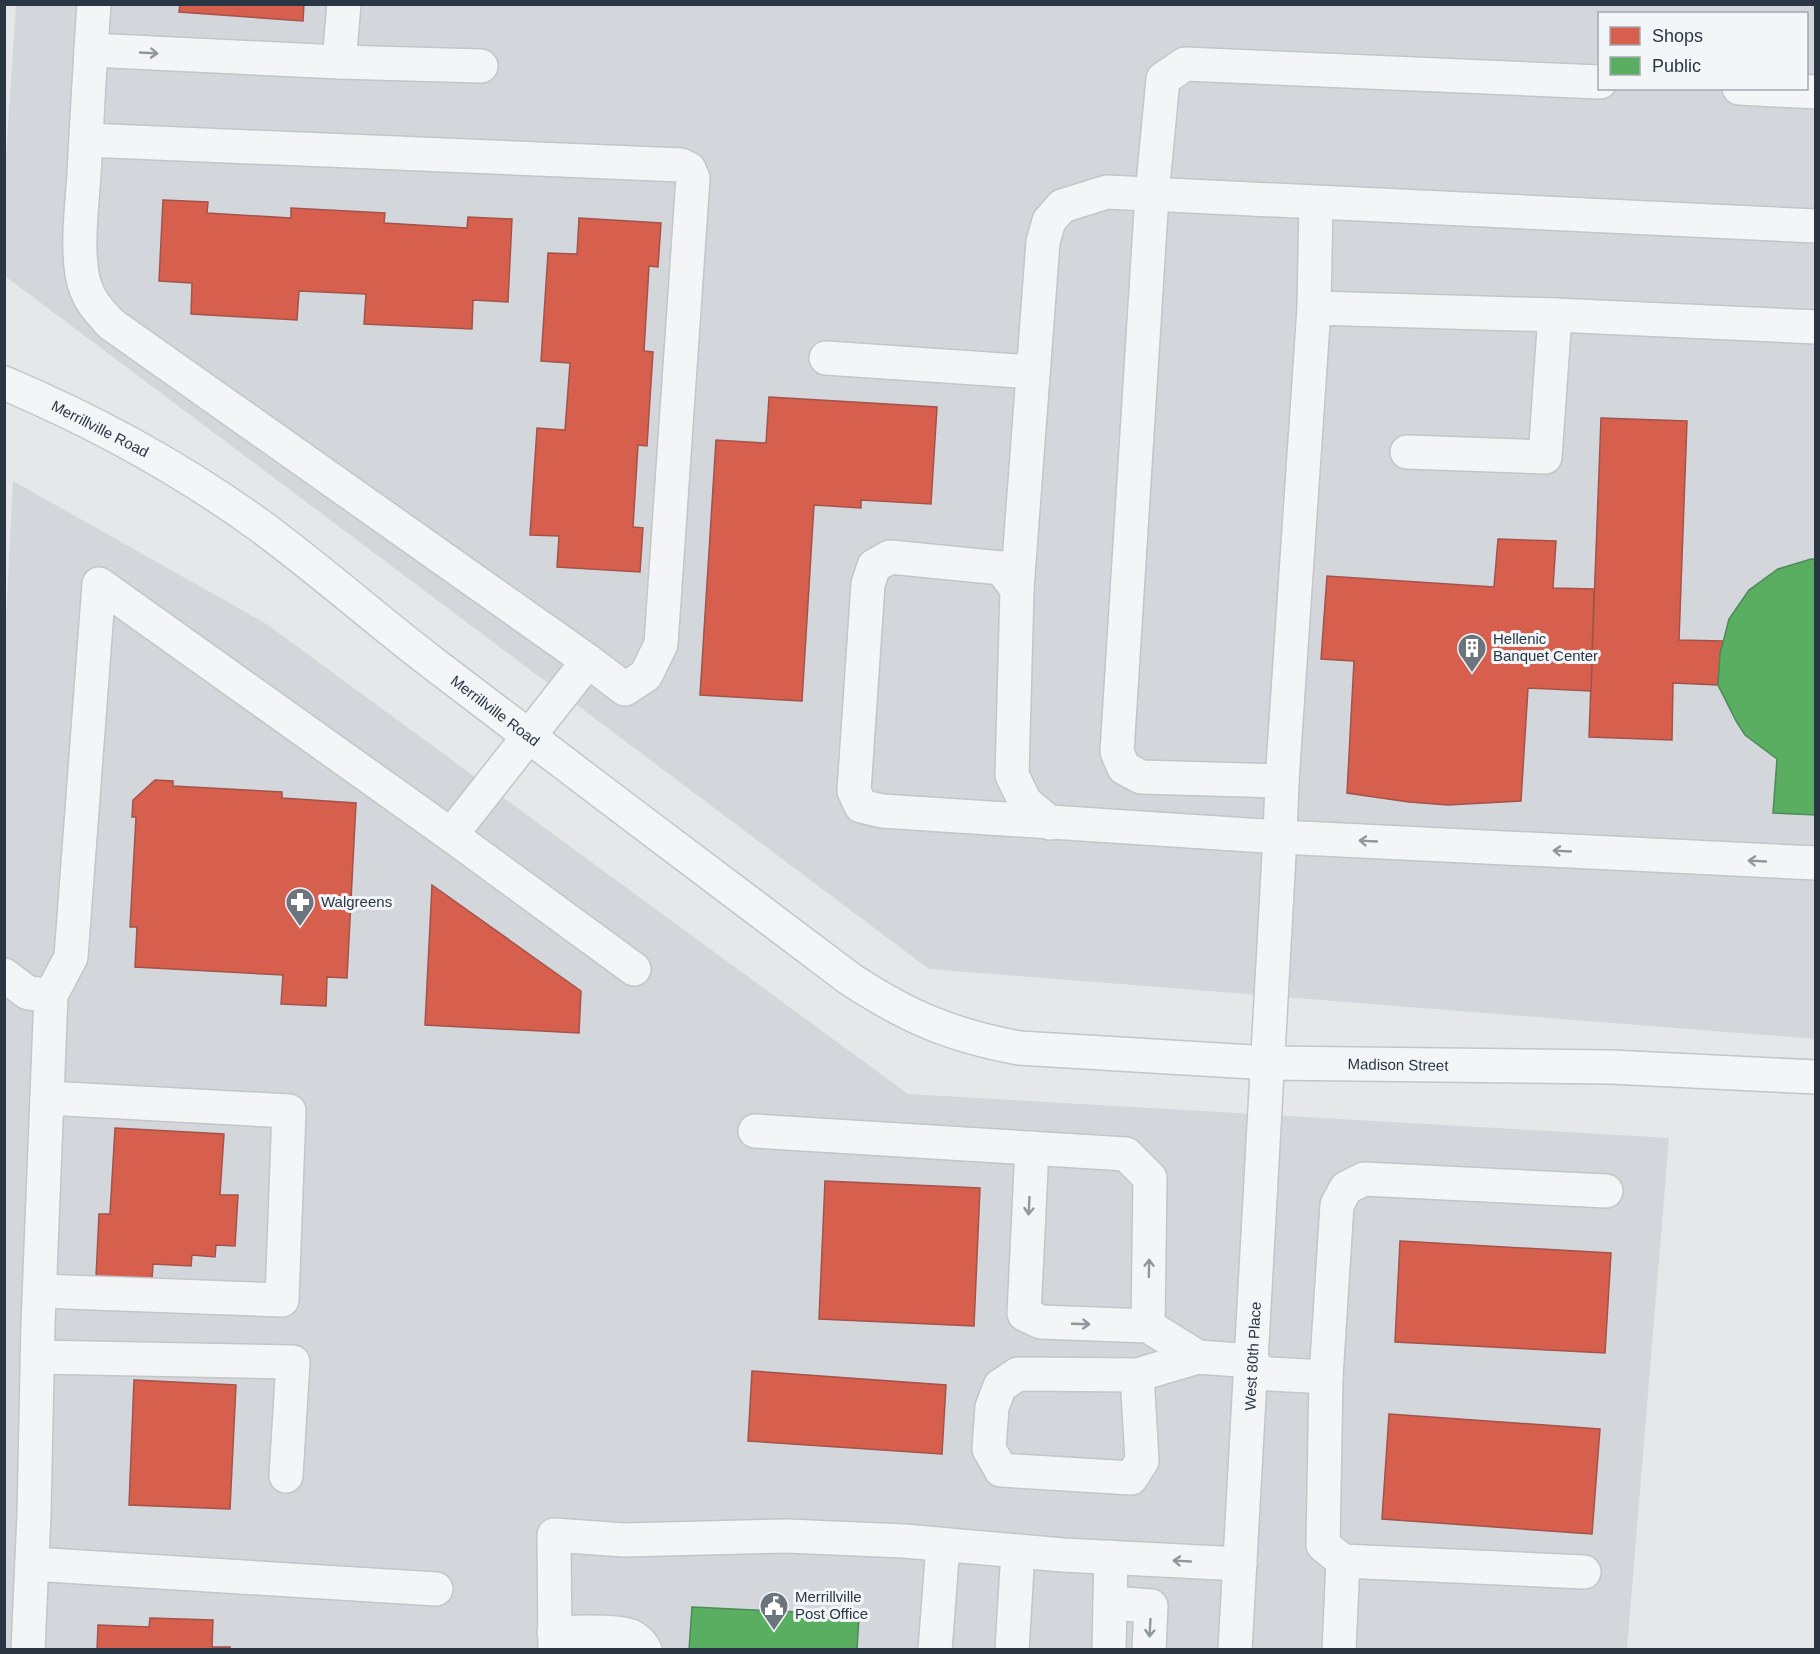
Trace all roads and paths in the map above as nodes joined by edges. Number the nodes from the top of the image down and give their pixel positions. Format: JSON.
{"nodes":[{"id":1,"x":94,"y":4,"type":"edge"},
{"id":2,"x":344,"y":4,"type":"edge"},
{"id":3,"x":91,"y":50,"type":"junction"},
{"id":4,"x":339,"y":62,"type":"junction"},
{"id":5,"x":481,"y":66,"type":"dead end"},
{"id":6,"x":1598,"y":82,"type":"edge"},
{"id":7,"x":1777,"y":90,"type":"edge"},
{"id":8,"x":1815,"y":92,"type":"edge"},
{"id":9,"x":86,"y":140,"type":"junction"},
{"id":10,"x":1152,"y":195,"type":"junction"},
{"id":11,"x":1316,"y":202,"type":"junction"},
{"id":12,"x":1815,"y":226,"type":"edge"},
{"id":13,"x":1314,"y":308,"type":"junction"},
{"id":14,"x":1555,"y":315,"type":"junction"},
{"id":15,"x":1815,"y":327,"type":"edge"},
{"id":16,"x":826,"y":358,"type":"dead end"},
{"id":17,"x":1033,"y":372,"type":"junction"},
{"id":18,"x":4,"y":383,"type":"edge"},
{"id":19,"x":1407,"y":452,"type":"dead end"},
{"id":20,"x":1017,"y":589,"type":"junction"},
{"id":21,"x":588,"y":661,"type":"junction"},
{"id":22,"x":528,"y":736,"type":"junction"},
{"id":23,"x":1282,"y":781,"type":"junction"},
{"id":24,"x":1050,"y":823,"type":"junction"},
{"id":25,"x":451,"y":835,"type":"junction"},
{"id":26,"x":1280,"y":837,"type":"junction"},
{"id":27,"x":1815,"y":864,"type":"edge"},
{"id":28,"x":634,"y":969,"type":"dead end"},
{"id":29,"x":22,"y":992,"type":"edge"},
{"id":30,"x":982,"y":1041,"type":"joint"},
{"id":31,"x":1269,"y":1063,"type":"junction"},
{"id":32,"x":1815,"y":1077,"type":"edge"},
{"id":33,"x":47,"y":1098,"type":"junction"},
{"id":34,"x":755,"y":1131,"type":"dead end"},
{"id":35,"x":1032,"y":1148,"type":"junction"},
{"id":36,"x":1606,"y":1191,"type":"dead end"},
{"id":37,"x":40,"y":1291,"type":"junction"},
{"id":38,"x":1148,"y":1326,"type":"junction"},
{"id":39,"x":37,"y":1357,"type":"junction"},
{"id":40,"x":1198,"y":1358,"type":"junction"},
{"id":41,"x":1252,"y":1367,"type":"junction"},
{"id":42,"x":1137,"y":1375,"type":"junction"},
{"id":43,"x":1326,"y":1377,"type":"junction"},
{"id":44,"x":286,"y":1476,"type":"dead end"},
{"id":45,"x":943,"y":1545,"type":"junction"},
{"id":46,"x":1018,"y":1551,"type":"junction"},
{"id":47,"x":1111,"y":1557,"type":"junction"},
{"id":48,"x":1343,"y":1561,"type":"junction"},
{"id":49,"x":32,"y":1564,"type":"junction"},
{"id":50,"x":1240,"y":1564,"type":"junction"},
{"id":51,"x":1584,"y":1572,"type":"dead end"},
{"id":52,"x":436,"y":1589,"type":"dead end"},
{"id":53,"x":1110,"y":1603,"type":"junction"},
{"id":54,"x":554,"y":1641,"type":"edge"},
{"id":55,"x":28,"y":1650,"type":"edge"},
{"id":56,"x":645,"y":1650,"type":"edge"},
{"id":57,"x":935,"y":1650,"type":"edge"},
{"id":58,"x":1012,"y":1650,"type":"edge"},
{"id":59,"x":1109,"y":1650,"type":"edge"},
{"id":60,"x":1149,"y":1650,"type":"edge"},
{"id":61,"x":1235,"y":1650,"type":"edge"},
{"id":62,"x":1339,"y":1650,"type":"edge"}],
"edges":[{"from":1,"to":3,"type":"street"},
{"from":2,"to":4,"type":"street"},
{"from":3,"to":4,"type":"street","one_way":true},
{"from":3,"to":9,"type":"street"},
{"from":4,"to":5,"type":"street"},
{"from":6,"to":10,"type":"street"},
{"from":7,"to":8,"type":"street"},
{"from":9,"to":21,"type":"street"},
{"from":9,"to":21,"type":"street"},
{"from":10,"to":11,"type":"street"},
{"from":10,"to":17,"type":"street"},
{"from":10,"to":23,"type":"street"},
{"from":11,"to":12,"type":"street"},
{"from":11,"to":13,"type":"street","name":"West 80th Place"},
{"from":13,"to":14,"type":"street"},
{"from":13,"to":23,"type":"street","name":"West 80th Place"},
{"from":14,"to":15,"type":"street"},
{"from":14,"to":19,"type":"street"},
{"from":16,"to":17,"type":"street"},
{"from":17,"to":20,"type":"street"},
{"from":18,"to":22,"type":"street","name":"Merrillville Road"},
{"from":20,"to":24,"type":"street"},
{"from":20,"to":24,"type":"street"},
{"from":21,"to":22,"type":"street"},
{"from":22,"to":25,"type":"street"},
{"from":22,"to":30,"type":"street","name":"Merrillville Road"},
{"from":23,"to":26,"type":"street","name":"West 80th Place"},
{"from":24,"to":26,"type":"street"},
{"from":25,"to":28,"type":"street"},
{"from":25,"to":29,"type":"street"},
{"from":27,"to":26,"type":"street","one_way":true},
{"from":26,"to":31,"type":"street","name":"West 80th Place"},
{"from":29,"to":33,"type":"street"},
{"from":30,"to":31,"type":"street","name":"Madison Street"},
{"from":31,"to":32,"type":"street","name":"Madison Street"},
{"from":31,"to":41,"type":"street","name":"West 80th Place"},
{"from":33,"to":37,"type":"street"},
{"from":33,"to":37,"type":"street"},
{"from":34,"to":35,"type":"street"},
{"from":38,"to":35,"type":"street","one_way":true},
{"from":35,"to":38,"type":"street","one_way":true},
{"from":36,"to":43,"type":"street"},
{"from":37,"to":39,"type":"street"},
{"from":38,"to":40,"type":"street"},
{"from":39,"to":44,"type":"street"},
{"from":39,"to":49,"type":"street"},
{"from":40,"to":41,"type":"street"},
{"from":40,"to":42,"type":"street"},
{"from":41,"to":43,"type":"street"},
{"from":41,"to":50,"type":"street","name":"West 80th Place"},
{"from":42,"to":42,"type":"street"},
{"from":43,"to":48,"type":"street"},
{"from":45,"to":46,"type":"street"},
{"from":45,"to":54,"type":"street"},
{"from":45,"to":57,"type":"street"},
{"from":46,"to":47,"type":"street"},
{"from":46,"to":58,"type":"street"},
{"from":50,"to":47,"type":"street","one_way":true},
{"from":47,"to":53,"type":"street"},
{"from":48,"to":51,"type":"street"},
{"from":48,"to":62,"type":"street"},
{"from":49,"to":52,"type":"street"},
{"from":49,"to":55,"type":"street"},
{"from":50,"to":61,"type":"street","name":"West 80th Place"},
{"from":53,"to":59,"type":"street"},
{"from":53,"to":60,"type":"street","one_way":true},
{"from":54,"to":56,"type":"street"}]}
